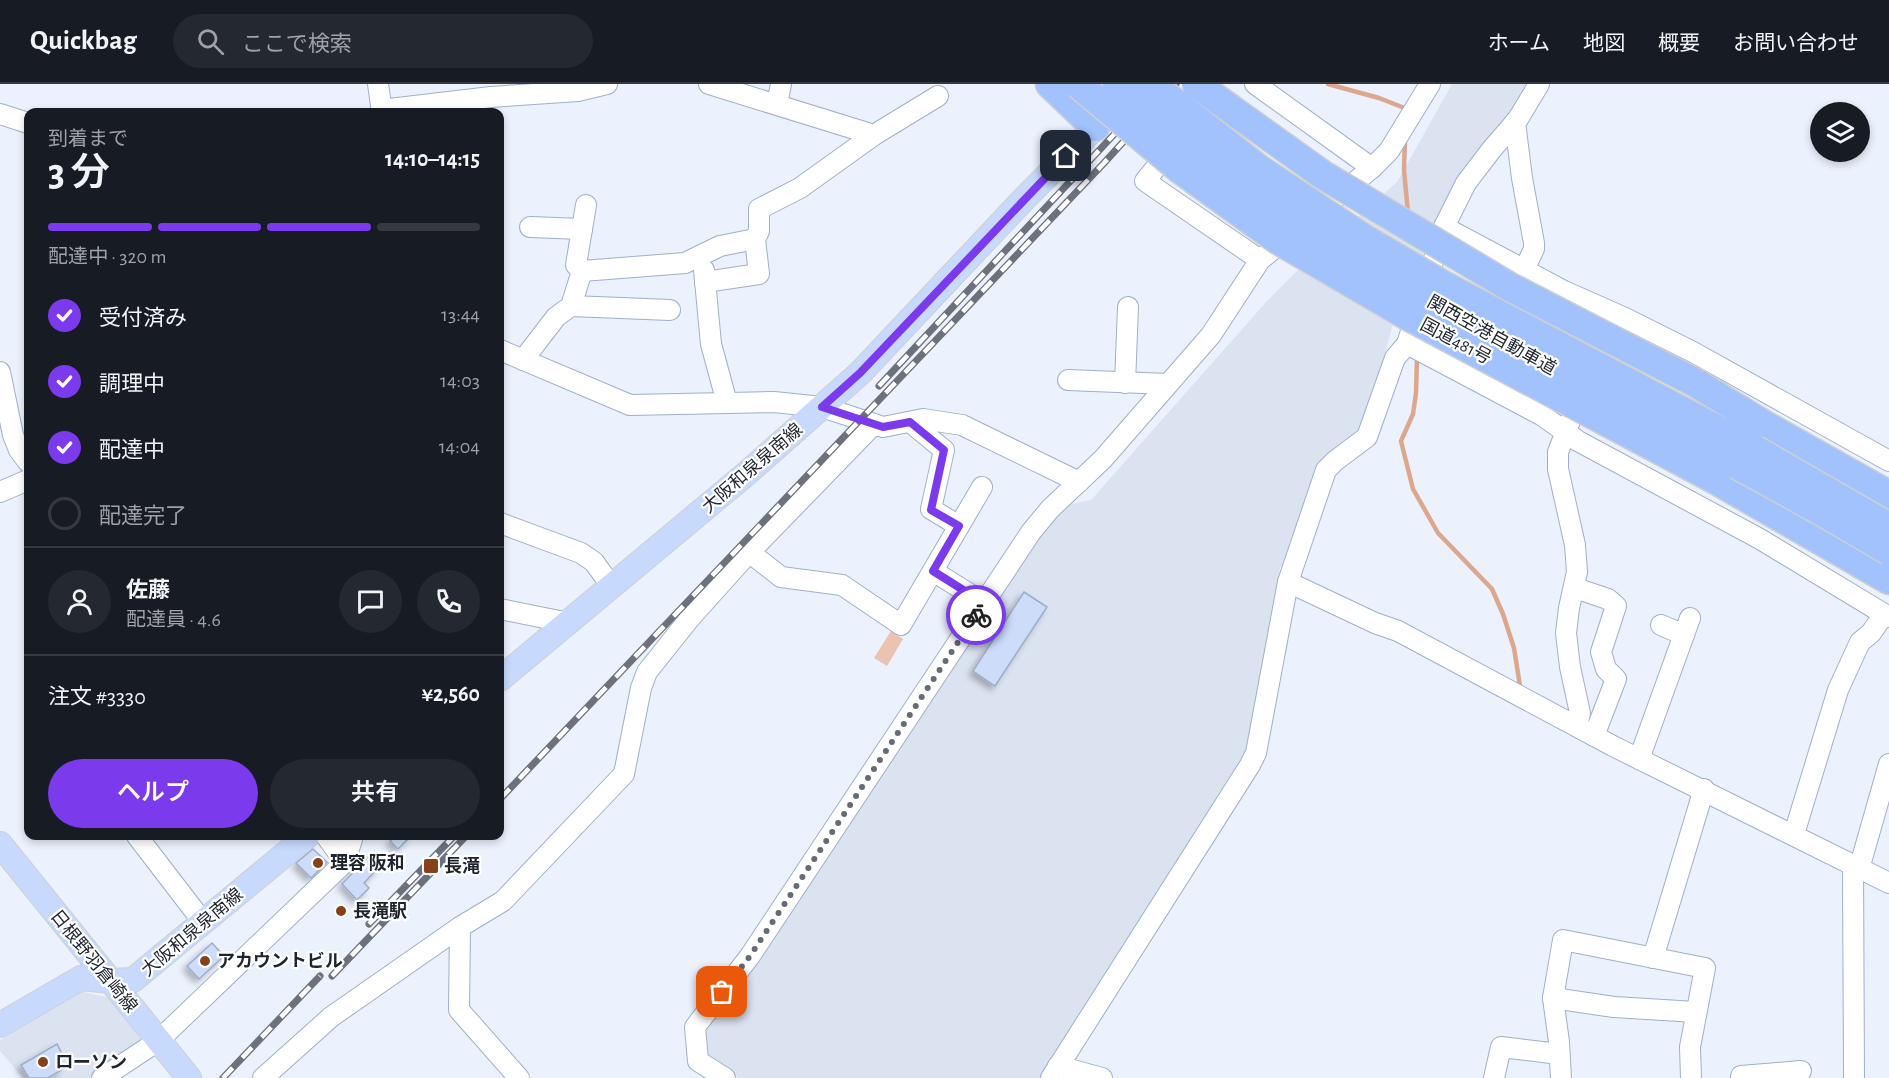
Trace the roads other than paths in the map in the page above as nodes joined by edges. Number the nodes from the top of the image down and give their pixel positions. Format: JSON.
{"nodes":[{"id":1,"x":378,"y":84,"type":"edge"},
{"id":2,"x":607,"y":84,"type":"edge"},
{"id":3,"x":711,"y":84,"type":"edge"},
{"id":4,"x":781,"y":84,"type":"edge"},
{"id":5,"x":1050,"y":84,"type":"edge"},
{"id":6,"x":1078,"y":84,"type":"edge"},
{"id":7,"x":1117,"y":84,"type":"edge"},
{"id":8,"x":1136,"y":84,"type":"edge"},
{"id":9,"x":1151,"y":84,"type":"edge"},
{"id":10,"x":1196,"y":84,"type":"edge"},
{"id":11,"x":1226,"y":84,"type":"edge"},
{"id":12,"x":1255,"y":84,"type":"edge"},
{"id":13,"x":1430,"y":84,"type":"edge"},
{"id":14,"x":1539,"y":84,"type":"edge"},
{"id":15,"x":938,"y":96,"type":"dead end"},
{"id":16,"x":777,"y":104,"type":"junction"},
{"id":17,"x":382,"y":108,"type":"edge"},
{"id":18,"x":405,"y":108,"type":"edge"},
{"id":19,"x":0,"y":114,"type":"edge"},
{"id":20,"x":24,"y":122,"type":"edge"},
{"id":21,"x":1515,"y":123,"type":"junction"},
{"id":22,"x":1095,"y":127,"type":"junction"},
{"id":23,"x":874,"y":135,"type":"junction"},
{"id":24,"x":1372,"y":168,"type":"junction"},
{"id":25,"x":586,"y":205,"type":"dead end"},
{"id":26,"x":530,"y":227,"type":"dead end"},
{"id":27,"x":1444,"y":227,"type":"junction"},
{"id":28,"x":582,"y":229,"type":"junction"},
{"id":29,"x":755,"y":239,"type":"junction"},
{"id":30,"x":702,"y":255,"type":"junction"},
{"id":31,"x":1260,"y":260,"type":"junction"},
{"id":32,"x":1524,"y":270,"type":"junction"},
{"id":33,"x":582,"y":271,"type":"junction"},
{"id":34,"x":705,"y":282,"type":"junction"},
{"id":35,"x":571,"y":306,"type":"junction"},
{"id":36,"x":1128,"y":307,"type":"dead end"},
{"id":37,"x":670,"y":310,"type":"dead end"},
{"id":38,"x":1625,"y":318,"type":"junction"},
{"id":39,"x":1407,"y":344,"type":"junction"},
{"id":40,"x":504,"y":352,"type":"edge"},
{"id":41,"x":523,"y":360,"type":"junction"},
{"id":42,"x":0,"y":374,"type":"edge"},
{"id":43,"x":1068,"y":380,"type":"dead end"},
{"id":44,"x":1125,"y":382,"type":"junction"},
{"id":45,"x":1168,"y":384,"type":"junction"},
{"id":46,"x":727,"y":403,"type":"junction"},
{"id":47,"x":822,"y":407,"type":"junction"},
{"id":48,"x":910,"y":422,"type":"junction"},
{"id":49,"x":874,"y":424,"type":"junction"},
{"id":50,"x":1565,"y":431,"type":"junction"},
{"id":51,"x":20,"y":452,"type":"edge"},
{"id":52,"x":1889,"y":461,"type":"edge"},
{"id":53,"x":24,"y":482,"type":"edge"},
{"id":54,"x":1079,"y":482,"type":"junction"},
{"id":55,"x":982,"y":487,"type":"dead end"},
{"id":56,"x":0,"y":492,"type":"edge"},
{"id":57,"x":1889,"y":495,"type":"edge"},
{"id":58,"x":504,"y":524,"type":"edge"},
{"id":59,"x":959,"y":526,"type":"junction"},
{"id":60,"x":1889,"y":526,"type":"edge"},
{"id":61,"x":1889,"y":551,"type":"edge"},
{"id":62,"x":749,"y":552,"type":"junction"},
{"id":63,"x":933,"y":571,"type":"junction"},
{"id":64,"x":1889,"y":580,"type":"edge"},
{"id":65,"x":1288,"y":582,"type":"junction"},
{"id":66,"x":612,"y":587,"type":"junction"},
{"id":67,"x":1575,"y":588,"type":"junction"},
{"id":68,"x":984,"y":603,"type":"junction"},
{"id":69,"x":504,"y":610,"type":"edge"},
{"id":70,"x":1886,"y":616,"type":"edge"},
{"id":71,"x":569,"y":623,"type":"junction"},
{"id":72,"x":1662,"y":626,"type":"dead end"},
{"id":73,"x":504,"y":672,"type":"edge"},
{"id":74,"x":1577,"y":726,"type":"junction"},
{"id":75,"x":1594,"y":736,"type":"junction"},
{"id":76,"x":1639,"y":759,"type":"junction"},
{"id":77,"x":1889,"y":764,"type":"edge"},
{"id":78,"x":1704,"y":789,"type":"junction"},
{"id":79,"x":1794,"y":834,"type":"junction"},
{"id":80,"x":143,"y":840,"type":"edge"},
{"id":81,"x":302,"y":840,"type":"edge"},
{"id":82,"x":329,"y":840,"type":"edge"},
{"id":83,"x":352,"y":840,"type":"edge"},
{"id":84,"x":0,"y":844,"type":"edge"},
{"id":85,"x":345,"y":862,"type":"junction"},
{"id":86,"x":1856,"y":867,"type":"junction"},
{"id":87,"x":1889,"y":883,"type":"edge"},
{"id":88,"x":203,"y":922,"type":"junction"},
{"id":89,"x":460,"y":927,"type":"junction"},
{"id":90,"x":1653,"y":958,"type":"junction"},
{"id":91,"x":111,"y":981,"type":"junction"},
{"id":92,"x":1553,"y":998,"type":"junction"},
{"id":93,"x":1696,"y":1012,"type":"junction"},
{"id":94,"x":0,"y":1025,"type":"edge"},
{"id":95,"x":158,"y":1041,"type":"junction"},
{"id":96,"x":1559,"y":1054,"type":"junction"},
{"id":97,"x":1801,"y":1069,"type":"edge"},
{"id":98,"x":1054,"y":1072,"type":"edge"},
{"id":99,"x":1741,"y":1076,"type":"dead end"},
{"id":100,"x":102,"y":1078,"type":"edge"},
{"id":101,"x":189,"y":1078,"type":"edge"},
{"id":102,"x":263,"y":1078,"type":"edge"},
{"id":103,"x":519,"y":1078,"type":"edge"},
{"id":104,"x":725,"y":1078,"type":"edge"},
{"id":105,"x":1102,"y":1078,"type":"edge"},
{"id":106,"x":1494,"y":1078,"type":"edge"},
{"id":107,"x":1561,"y":1078,"type":"edge"},
{"id":108,"x":1692,"y":1078,"type":"edge"},
{"id":109,"x":1854,"y":1078,"type":"edge"}],
"edges":[{"from":1,"to":17,"type":"street"},
{"from":2,"to":18,"type":"street"},
{"from":3,"to":16,"type":"street"},
{"from":4,"to":16,"type":"street"},
{"from":5,"to":22,"type":"highway"},
{"from":6,"to":64,"type":"highway","name":"国道481号","bridge":true},
{"from":7,"to":61,"type":"highway","name":"関西空港自動車道","bridge":true},
{"from":8,"to":22,"type":"main road","name":"大阪和泉泉南線"},
{"from":9,"to":60,"type":"highway","name":"関西空港自動車道","bridge":true},
{"from":10,"to":57,"type":"highway","bridge":true},
{"from":11,"to":31,"type":"street"},
{"from":12,"to":24,"type":"street"},
{"from":13,"to":24,"type":"street"},
{"from":14,"to":21,"type":"street"},
{"from":15,"to":23,"type":"street"},
{"from":16,"to":23,"type":"street"},
{"from":19,"to":20,"type":"street"},
{"from":21,"to":27,"type":"street"},
{"from":21,"to":32,"type":"street"},
{"from":22,"to":47,"type":"main road","name":"大阪和泉泉南線"},
{"from":23,"to":29,"type":"street"},
{"from":24,"to":31,"type":"street"},
{"from":25,"to":28,"type":"street"},
{"from":26,"to":28,"type":"street"},
{"from":27,"to":32,"type":"street"},
{"from":27,"to":39,"type":"street"},
{"from":28,"to":33,"type":"street"},
{"from":29,"to":30,"type":"street"},
{"from":29,"to":34,"type":"street"},
{"from":30,"to":33,"type":"street"},
{"from":30,"to":34,"type":"street"},
{"from":31,"to":45,"type":"street"},
{"from":32,"to":38,"type":"street"},
{"from":33,"to":35,"type":"street"},
{"from":34,"to":46,"type":"street"},
{"from":35,"to":37,"type":"street"},
{"from":35,"to":41,"type":"street"},
{"from":36,"to":44,"type":"street"},
{"from":38,"to":50,"type":"street"},
{"from":38,"to":52,"type":"street"},
{"from":39,"to":50,"type":"street"},
{"from":39,"to":65,"type":"street"},
{"from":40,"to":41,"type":"street"},
{"from":41,"to":46,"type":"street"},
{"from":42,"to":51,"type":"street"},
{"from":43,"to":44,"type":"street"},
{"from":44,"to":45,"type":"street"},
{"from":45,"to":54,"type":"street"},
{"from":46,"to":47,"type":"street"},
{"from":47,"to":49,"type":"street"},
{"from":47,"to":66,"type":"main road","name":"大阪和泉泉南線"},
{"from":48,"to":49,"type":"street"},
{"from":48,"to":54,"type":"street"},
{"from":48,"to":59,"type":"street"},
{"from":49,"to":62,"type":"street"},
{"from":50,"to":67,"type":"street"},
{"from":50,"to":70,"type":"street"},
{"from":53,"to":56,"type":"street"},
{"from":54,"to":68,"type":"street"},
{"from":55,"to":59,"type":"street"},
{"from":58,"to":66,"type":"street"},
{"from":59,"to":63,"type":"street"},
{"from":62,"to":63,"type":"street"},
{"from":62,"to":89,"type":"street"},
{"from":63,"to":68,"type":"street"},
{"from":65,"to":74,"type":"street"},
{"from":65,"to":98,"type":"street"},
{"from":66,"to":71,"type":"main road","name":"大阪和泉泉南線"},
{"from":67,"to":74,"type":"street"},
{"from":67,"to":75,"type":"street"},
{"from":68,"to":104,"type":"street"},
{"from":69,"to":71,"type":"street"},
{"from":70,"to":79,"type":"street"},
{"from":71,"to":73,"type":"main road","name":"大阪和泉泉南線"},
{"from":72,"to":76,"type":"street"},
{"from":74,"to":75,"type":"street"},
{"from":75,"to":76,"type":"street"},
{"from":76,"to":78,"type":"street"},
{"from":77,"to":86,"type":"street"},
{"from":78,"to":79,"type":"street"},
{"from":78,"to":90,"type":"street"},
{"from":79,"to":86,"type":"street"},
{"from":80,"to":88,"type":"street"},
{"from":81,"to":88,"type":"main road","name":"大阪和泉泉南線"},
{"from":82,"to":85,"type":"street"},
{"from":83,"to":85,"type":"street"},
{"from":84,"to":91,"type":"main road","name":"日根野羽倉崎線"},
{"from":85,"to":95,"type":"street"},
{"from":86,"to":87,"type":"street"},
{"from":86,"to":109,"type":"street"},
{"from":88,"to":91,"type":"main road","name":"大阪和泉泉南線"},
{"from":89,"to":102,"type":"street"},
{"from":89,"to":103,"type":"street"},
{"from":90,"to":92,"type":"street"},
{"from":90,"to":93,"type":"street"},
{"from":91,"to":94,"type":"main road","name":"大阪和泉泉南線"},
{"from":91,"to":95,"type":"main road","name":"日根野羽倉崎線"},
{"from":92,"to":93,"type":"street"},
{"from":92,"to":96,"type":"street"},
{"from":93,"to":108,"type":"street"},
{"from":95,"to":100,"type":"street"},
{"from":95,"to":101,"type":"main road","name":"日根野羽倉崎線"},
{"from":96,"to":106,"type":"street"},
{"from":96,"to":107,"type":"street"},
{"from":97,"to":99,"type":"street"},
{"from":98,"to":105,"type":"street"}]}
